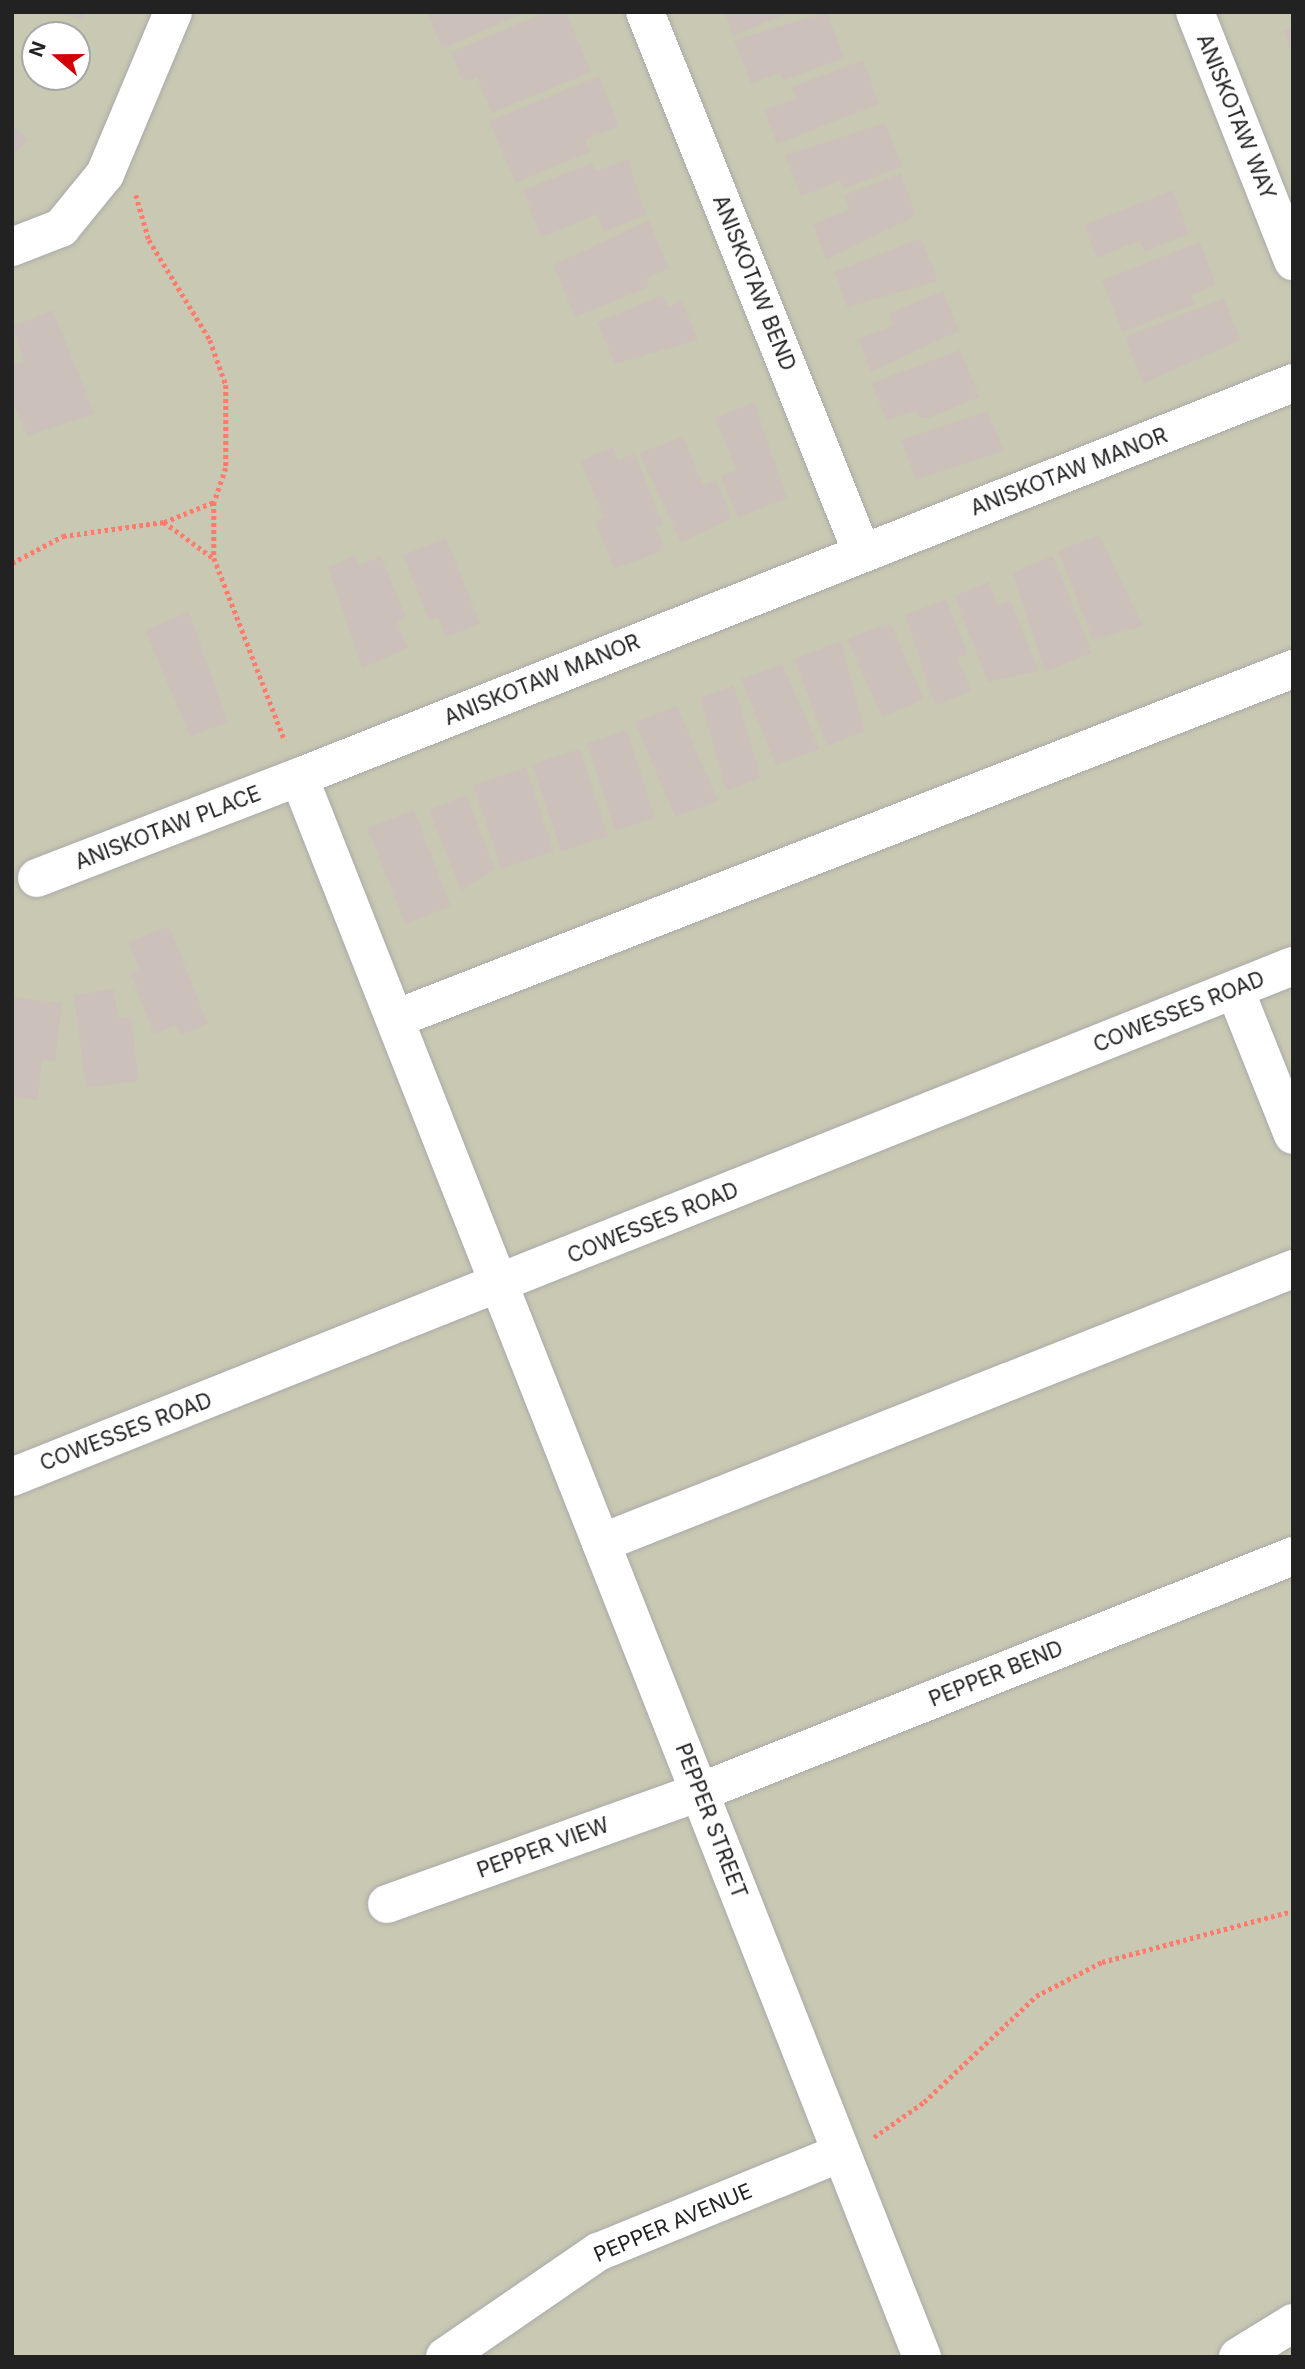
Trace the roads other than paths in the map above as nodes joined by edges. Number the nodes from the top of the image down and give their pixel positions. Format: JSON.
{"nodes":[{"id":1,"x":173,"y":12,"type":"edge"},
{"id":2,"x":645,"y":12,"type":"edge"},
{"id":3,"x":1195,"y":12,"type":"edge"},
{"id":4,"x":12,"y":247,"type":"edge"},
{"id":5,"x":1293,"y":261,"type":"edge"},
{"id":6,"x":1293,"y":383,"type":"edge"},
{"id":7,"x":862,"y":553,"type":"junction"},
{"id":8,"x":1293,"y":669,"type":"edge"},
{"id":9,"x":293,"y":762,"type":"junction"},
{"id":10,"x":37,"y":878,"type":"dead end"},
{"id":11,"x":1293,"y":966,"type":"edge"},
{"id":12,"x":1235,"y":990,"type":"junction"},
{"id":13,"x":395,"y":1018,"type":"junction"},
{"id":14,"x":1293,"y":1135,"type":"edge"},
{"id":15,"x":1293,"y":1269,"type":"edge"},
{"id":16,"x":500,"y":1285,"type":"junction"},
{"id":17,"x":12,"y":1477,"type":"edge"},
{"id":18,"x":601,"y":1544,"type":"junction"},
{"id":19,"x":1293,"y":1556,"type":"edge"},
{"id":20,"x":700,"y":1792,"type":"junction"},
{"id":21,"x":387,"y":1904,"type":"dead end"},
{"id":22,"x":841,"y":2153,"type":"junction"},
{"id":23,"x":1293,"y":2323,"type":"edge"},
{"id":24,"x":445,"y":2357,"type":"edge"},
{"id":25,"x":922,"y":2357,"type":"edge"},
{"id":26,"x":1238,"y":2357,"type":"edge"}],
"edges":[{"from":1,"to":4,"type":"street"},
{"from":2,"to":7,"type":"street","name":"ANISKOTAW BEND"},
{"from":3,"to":5,"type":"street","name":"ANISKOTAW WAY"},
{"from":6,"to":7,"type":"street","name":"ANISKOTAW MANOR"},
{"from":7,"to":9,"type":"street","name":"ANISKOTAW MANOR"},
{"from":8,"to":13,"type":"street"},
{"from":9,"to":10,"type":"street","name":"ANISKOTAW PLACE"},
{"from":9,"to":13,"type":"street"},
{"from":11,"to":12,"type":"street","name":"COWESSES ROAD"},
{"from":12,"to":14,"type":"street"},
{"from":12,"to":16,"type":"street","name":"COWESSES ROAD"},
{"from":13,"to":16,"type":"street"},
{"from":15,"to":18,"type":"street"},
{"from":16,"to":17,"type":"street","name":"COWESSES ROAD"},
{"from":16,"to":18,"type":"street","name":"PEPPER STREET"},
{"from":18,"to":20,"type":"street","name":"PEPPER STREET"},
{"from":19,"to":20,"type":"street","name":"PEPPER BEND"},
{"from":20,"to":21,"type":"street","name":"PEPPER VIEW"},
{"from":20,"to":22,"type":"street","name":"PEPPER STREET"},
{"from":22,"to":24,"type":"street","name":"PEPPER AVENUE"},
{"from":22,"to":25,"type":"street","name":"PEPPER STREET"},
{"from":23,"to":26,"type":"street"}]}
